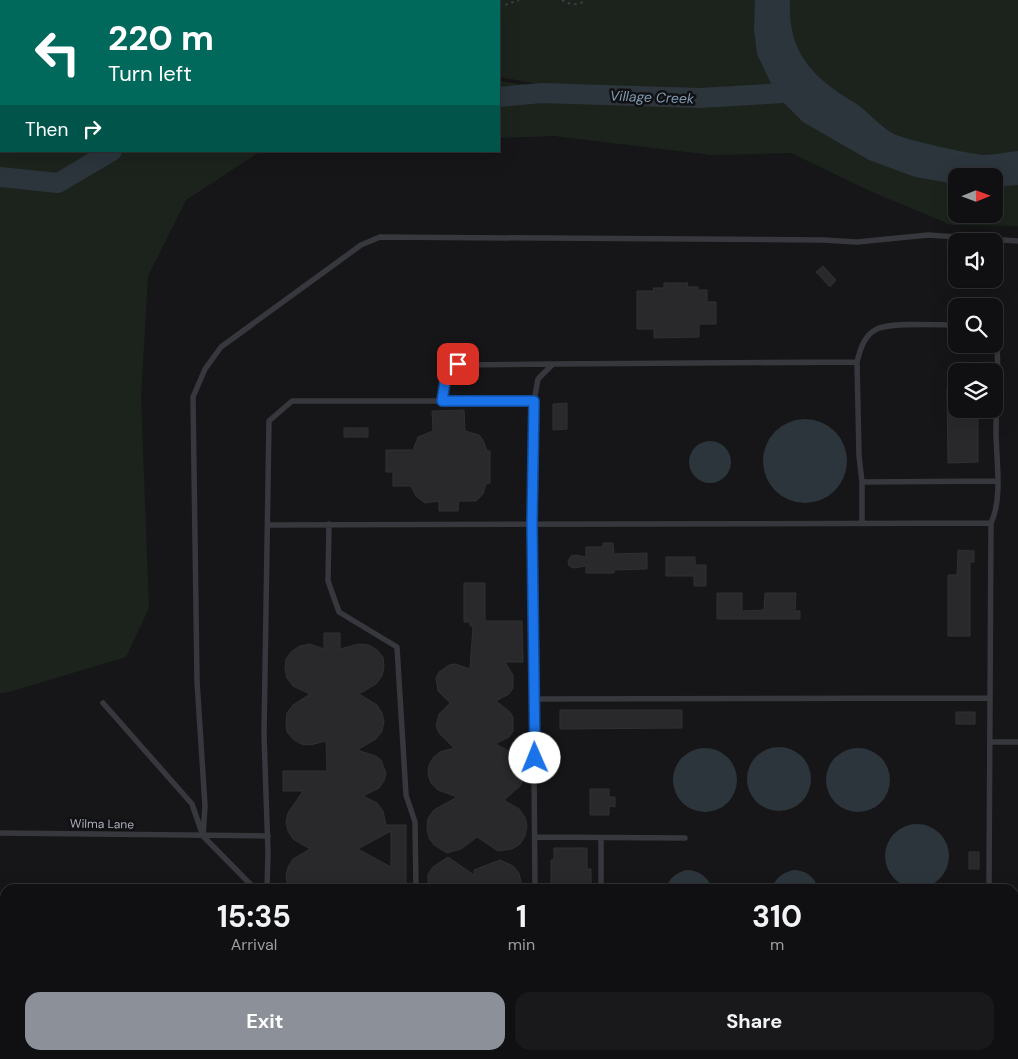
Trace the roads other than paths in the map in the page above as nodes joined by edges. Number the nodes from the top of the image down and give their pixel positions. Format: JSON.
{"nodes":[{"id":1,"x":1018,"y":241,"type":"edge"},
{"id":2,"x":948,"y":325,"type":"edge"},
{"id":3,"x":998,"y":353,"type":"edge"},
{"id":4,"x":857,"y":362,"type":"junction"},
{"id":5,"x":553,"y":364,"type":"junction"},
{"id":6,"x":442,"y":401,"type":"junction"},
{"id":7,"x":534,"y":401,"type":"junction"},
{"id":8,"x":997,"y":481,"type":"junction"},
{"id":9,"x":862,"y":482,"type":"junction"},
{"id":10,"x":532,"y":523,"type":"junction"},
{"id":11,"x":862,"y":523,"type":"junction"},
{"id":12,"x":991,"y":523,"type":"junction"},
{"id":13,"x":329,"y":524,"type":"junction"},
{"id":14,"x":268,"y":525,"type":"junction"},
{"id":15,"x":990,"y":698,"type":"junction"},
{"id":16,"x":534,"y":699,"type":"junction"},
{"id":17,"x":103,"y":703,"type":"dead end"},
{"id":18,"x":990,"y":742,"type":"junction"},
{"id":19,"x":1018,"y":742,"type":"edge"},
{"id":20,"x":0,"y":833,"type":"edge"},
{"id":21,"x":203,"y":836,"type":"junction"},
{"id":22,"x":268,"y":836,"type":"junction"},
{"id":23,"x":536,"y":837,"type":"junction"},
{"id":24,"x":600,"y":838,"type":"junction"},
{"id":25,"x":685,"y":838,"type":"dead end"},
{"id":26,"x":250,"y":884,"type":"edge"},
{"id":27,"x":267,"y":884,"type":"edge"},
{"id":28,"x":416,"y":884,"type":"edge"},
{"id":29,"x":535,"y":884,"type":"edge"},
{"id":30,"x":601,"y":884,"type":"edge"},
{"id":31,"x":990,"y":884,"type":"edge"}],
"edges":[{"from":1,"to":21,"type":"lane"},
{"from":2,"to":4,"type":"lane"},
{"from":3,"to":8,"type":"lane"},
{"from":4,"to":5,"type":"lane"},
{"from":4,"to":9,"type":"lane"},
{"from":5,"to":6,"type":"lane"},
{"from":5,"to":7,"type":"lane"},
{"from":6,"to":7,"type":"lane"},
{"from":6,"to":14,"type":"lane"},
{"from":7,"to":10,"type":"lane"},
{"from":8,"to":9,"type":"lane"},
{"from":8,"to":12,"type":"lane"},
{"from":9,"to":11,"type":"lane"},
{"from":10,"to":11,"type":"lane"},
{"from":10,"to":13,"type":"lane"},
{"from":10,"to":16,"type":"lane"},
{"from":11,"to":12,"type":"lane"},
{"from":12,"to":15,"type":"lane"},
{"from":13,"to":14,"type":"lane"},
{"from":13,"to":28,"type":"lane"},
{"from":14,"to":22,"type":"lane"},
{"from":15,"to":16,"type":"lane"},
{"from":15,"to":18,"type":"lane"},
{"from":16,"to":23,"type":"lane"},
{"from":17,"to":21,"type":"lane"},
{"from":18,"to":19,"type":"lane"},
{"from":18,"to":31,"type":"lane"},
{"from":20,"to":21,"type":"lane","name":"Wilma Lane"},
{"from":21,"to":22,"type":"lane","name":"Wilma Lane"},
{"from":21,"to":26,"type":"lane"},
{"from":22,"to":27,"type":"lane"},
{"from":23,"to":24,"type":"lane"},
{"from":23,"to":29,"type":"lane"},
{"from":24,"to":25,"type":"lane"},
{"from":24,"to":30,"type":"lane"}]}
